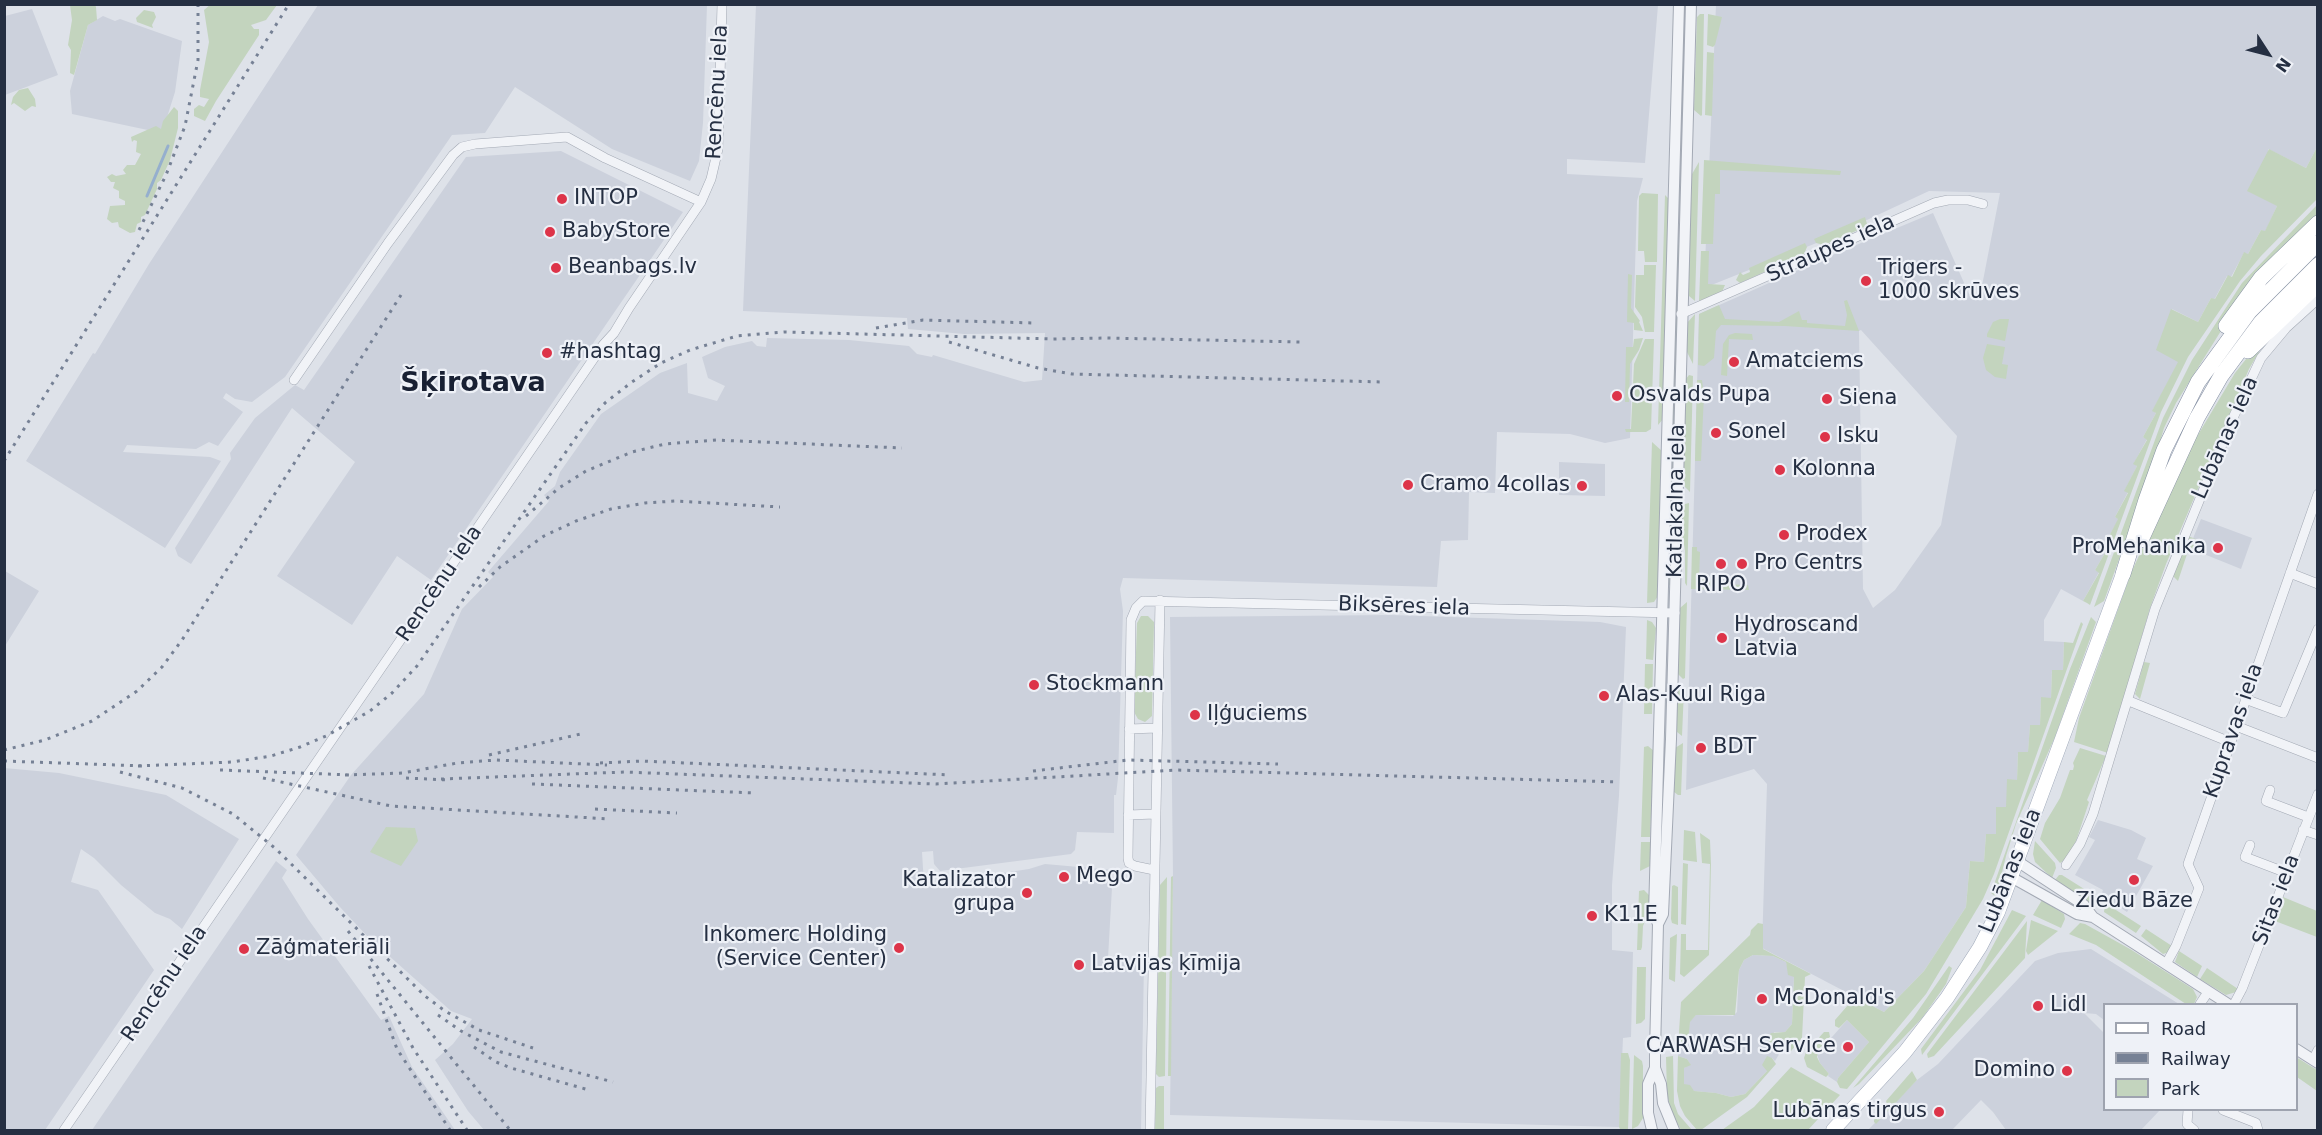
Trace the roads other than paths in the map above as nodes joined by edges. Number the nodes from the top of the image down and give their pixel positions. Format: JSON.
{"nodes":[{"id":1,"x":722,"y":4,"type":"edge"},
{"id":2,"x":1679,"y":4,"type":"edge"},
{"id":3,"x":1691,"y":4,"type":"edge"},
{"id":4,"x":701,"y":202,"type":"junction"},
{"id":5,"x":1983,"y":204,"type":"dead end"},
{"id":6,"x":2318,"y":223,"type":"edge"},
{"id":7,"x":1672,"y":236,"type":"junction"},
{"id":8,"x":1684,"y":236,"type":"junction"},
{"id":9,"x":2318,"y":243,"type":"edge"},
{"id":10,"x":2318,"y":265,"type":"edge"},
{"id":11,"x":2318,"y":284,"type":"edge"},
{"id":12,"x":2318,"y":299,"type":"edge"},
{"id":13,"x":1681,"y":314,"type":"junction"},
{"id":14,"x":294,"y":380,"type":"dead end"},
{"id":15,"x":2198,"y":382,"type":"junction"},
{"id":16,"x":2197,"y":418,"type":"junction"},
{"id":17,"x":2318,"y":495,"type":"edge"},
{"id":18,"x":2290,"y":573,"type":"junction"},
{"id":19,"x":2123,"y":574,"type":"junction"},
{"id":20,"x":2318,"y":584,"type":"edge"},
{"id":21,"x":1160,"y":600,"type":"junction"},
{"id":22,"x":1661,"y":613,"type":"junction"},
{"id":23,"x":1675,"y":613,"type":"junction"},
{"id":24,"x":2318,"y":628,"type":"edge"},
{"id":25,"x":2245,"y":699,"type":"junction"},
{"id":26,"x":2128,"y":701,"type":"junction"},
{"id":27,"x":2236,"y":726,"type":"junction"},
{"id":28,"x":1157,"y":728,"type":"junction"},
{"id":29,"x":1129,"y":729,"type":"junction"},
{"id":30,"x":2230,"y":742,"type":"junction"},
{"id":31,"x":2318,"y":758,"type":"edge"},
{"id":32,"x":2271,"y":790,"type":"dead end"},
{"id":33,"x":2318,"y":794,"type":"edge"},
{"id":34,"x":1128,"y":814,"type":"junction"},
{"id":35,"x":1155,"y":814,"type":"junction"},
{"id":36,"x":2308,"y":817,"type":"junction"},
{"id":37,"x":2303,"y":830,"type":"junction"},
{"id":38,"x":2318,"y":835,"type":"edge"},
{"id":39,"x":2250,"y":845,"type":"dead end"},
{"id":40,"x":2017,"y":861,"type":"junction"},
{"id":41,"x":2066,"y":865,"type":"dead end"},
{"id":42,"x":1154,"y":870,"type":"junction"},
{"id":43,"x":2287,"y":873,"type":"junction"},
{"id":44,"x":2012,"y":878,"type":"junction"},
{"id":45,"x":2093,"y":917,"type":"junction"},
{"id":46,"x":1658,"y":924,"type":"junction"},
{"id":47,"x":2166,"y":964,"type":"junction"},
{"id":48,"x":2208,"y":992,"type":"junction"},
{"id":49,"x":2200,"y":1003,"type":"edge"},
{"id":50,"x":2225,"y":1003,"type":"edge"},
{"id":51,"x":2235,"y":1003,"type":"edge"},
{"id":52,"x":2298,"y":1051,"type":"edge"},
{"id":53,"x":2316,"y":1058,"type":"edge"},
{"id":54,"x":1655,"y":1068,"type":"junction"},
{"id":55,"x":2188,"y":1111,"type":"edge"},
{"id":56,"x":2226,"y":1111,"type":"edge"},
{"id":57,"x":1651,"y":1130,"type":"edge"},
{"id":58,"x":64,"y":1131,"type":"edge"},
{"id":59,"x":1150,"y":1131,"type":"edge"},
{"id":60,"x":1674,"y":1131,"type":"edge"},
{"id":61,"x":1833,"y":1131,"type":"edge"},
{"id":62,"x":2194,"y":1131,"type":"edge"},
{"id":63,"x":2258,"y":1131,"type":"edge"}],
"edges":[{"from":1,"to":4,"type":"street","name":"Rencēnu iela"},
{"from":2,"to":7,"type":"street","name":"Katlakalna iela"},
{"from":3,"to":8,"type":"street","name":"Katlakalna iela"},
{"from":4,"to":14,"type":"street"},
{"from":4,"to":58,"type":"street","name":"Rencēnu iela"},
{"from":5,"to":13,"type":"street","name":"Straupes iela"},
{"from":6,"to":15,"type":"highway"},
{"from":7,"to":8,"type":"street"},
{"from":7,"to":22,"type":"street","name":"Katlakalna iela"},
{"from":8,"to":13,"type":"street","name":"Katlakalna iela"},
{"from":9,"to":15,"type":"highway","name":"Lubānas iela"},
{"from":10,"to":16,"type":"highway","name":"Lubānas iela"},
{"from":11,"to":16,"type":"highway"},
{"from":12,"to":26,"type":"street","name":"Lubānas iela"},
{"from":13,"to":23,"type":"street","name":"Katlakalna iela"},
{"from":15,"to":19,"type":"highway","name":"Lubānas iela"},
{"from":16,"to":19,"type":"highway","name":"Lubānas iela"},
{"from":17,"to":18,"type":"street","name":"Kupravas iela"},
{"from":18,"to":20,"type":"street"},
{"from":18,"to":25,"type":"street","name":"Kupravas iela"},
{"from":19,"to":40,"type":"main road","name":"Lubānas iela"},
{"from":21,"to":22,"type":"street","name":"Biksēres iela"},
{"from":21,"to":28,"type":"street"},
{"from":21,"to":29,"type":"street","name":"Biksēres iela"},
{"from":22,"to":23,"type":"street","name":"Biksēres iela"},
{"from":22,"to":46,"type":"street","name":"Katlakalna iela"},
{"from":23,"to":46,"type":"street","name":"Katlakalna iela"},
{"from":24,"to":25,"type":"street"},
{"from":25,"to":27,"type":"street","name":"Kupravas iela"},
{"from":26,"to":30,"type":"street"},
{"from":26,"to":41,"type":"street","name":"Lubānas iela"},
{"from":27,"to":30,"type":"street","name":"Kupravas iela"},
{"from":27,"to":31,"type":"street"},
{"from":28,"to":29,"type":"street"},
{"from":28,"to":35,"type":"street"},
{"from":29,"to":34,"type":"street"},
{"from":30,"to":47,"type":"street","name":"Kupravas iela"},
{"from":32,"to":36,"type":"street"},
{"from":33,"to":36,"type":"street","name":"Sitas iela"},
{"from":34,"to":35,"type":"street"},
{"from":34,"to":42,"type":"street"},
{"from":35,"to":42,"type":"street"},
{"from":36,"to":37,"type":"street","name":"Sitas iela"},
{"from":37,"to":38,"type":"street"},
{"from":37,"to":43,"type":"street","name":"Sitas iela"},
{"from":39,"to":43,"type":"street"},
{"from":40,"to":44,"type":"main road","name":"Lubānas iela"},
{"from":40,"to":45,"type":"street"},
{"from":42,"to":59,"type":"street"},
{"from":43,"to":51,"type":"street","name":"Sitas iela"},
{"from":44,"to":45,"type":"street"},
{"from":44,"to":61,"type":"main road","name":"Lubānas iela"},
{"from":45,"to":47,"type":"street"},
{"from":46,"to":54,"type":"street","name":"Katlakalna iela"},
{"from":47,"to":48,"type":"street"},
{"from":48,"to":49,"type":"street"},
{"from":48,"to":50,"type":"street"},
{"from":52,"to":53,"type":"street"},
{"from":54,"to":57,"type":"street","name":"Katlakalna iela"},
{"from":54,"to":60,"type":"street","name":"Katlakalna iela"},
{"from":55,"to":62,"type":"street"},
{"from":56,"to":63,"type":"street"}]}
